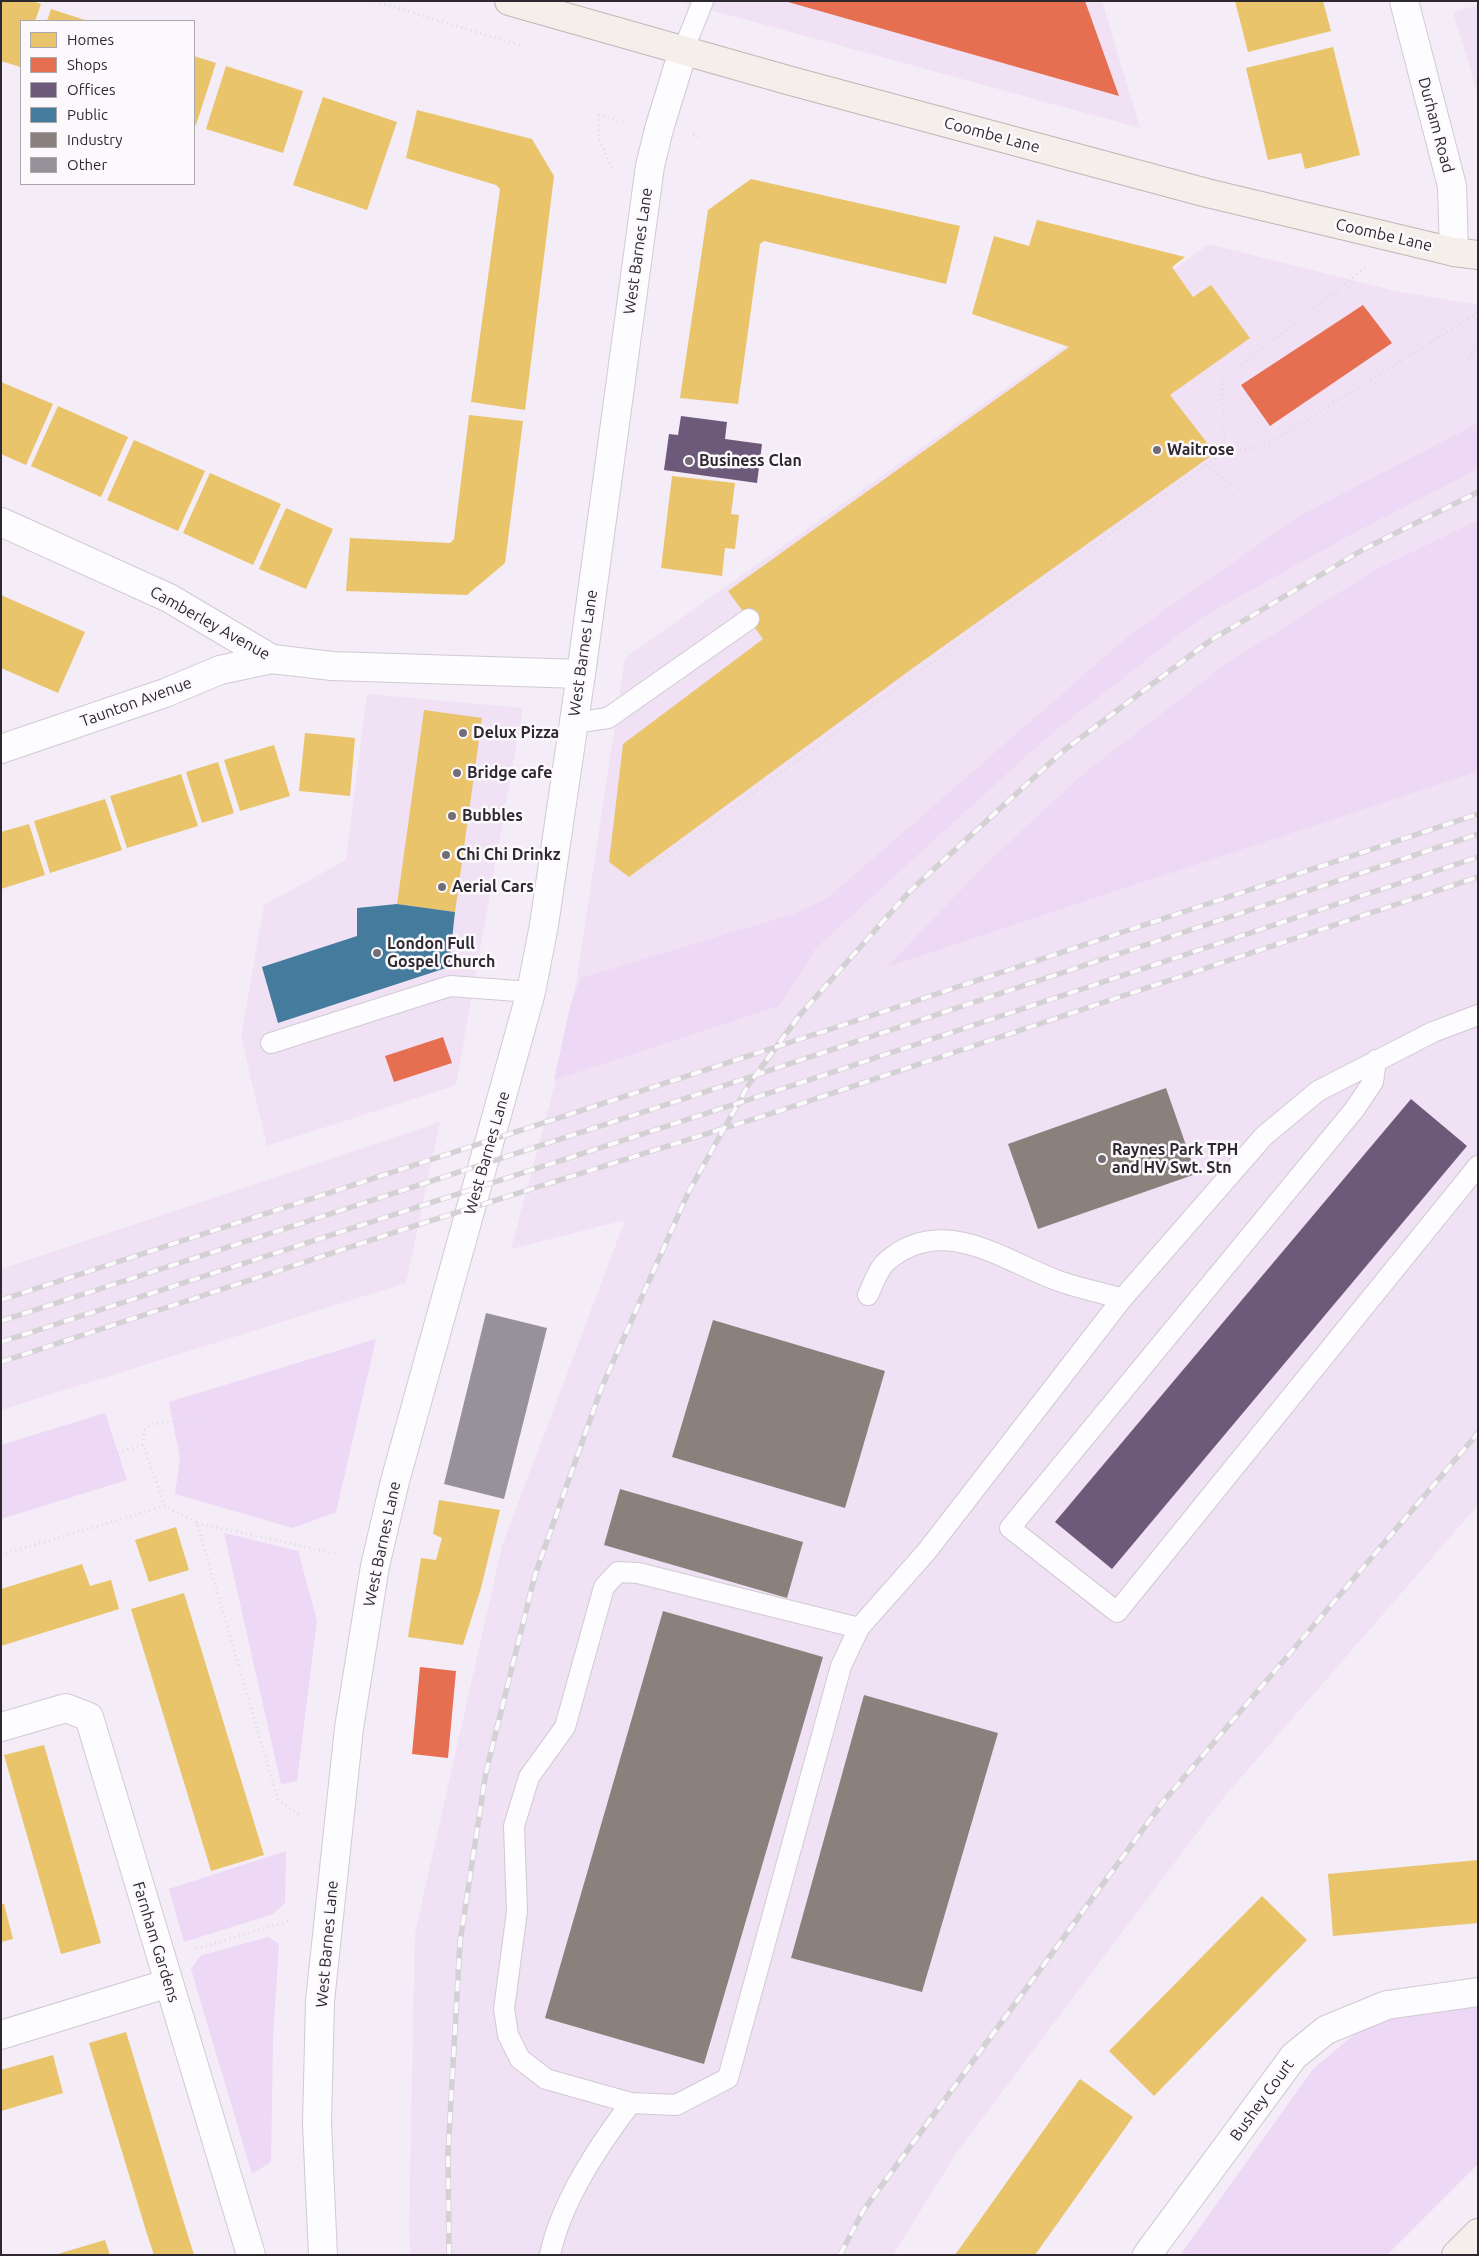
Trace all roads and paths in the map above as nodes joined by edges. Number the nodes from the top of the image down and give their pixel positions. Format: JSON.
{"nodes":[{"id":1,"x":375,"y":1,"type":"edge"},
{"id":2,"x":509,"y":1,"type":"edge"},
{"id":3,"x":703,"y":1,"type":"edge"},
{"id":4,"x":1404,"y":1,"type":"edge"},
{"id":5,"x":522,"y":46,"type":"dead end"},
{"id":6,"x":683,"y":51,"type":"junction"},
{"id":7,"x":616,"y":122,"type":"dead end"},
{"id":8,"x":612,"y":176,"type":"dead end"},
{"id":9,"x":1466,"y":253,"type":"edge"},
{"id":10,"x":1367,"y":265,"type":"dead end"},
{"id":11,"x":1478,"y":313,"type":"edge"},
{"id":12,"x":1478,"y":347,"type":"edge"},
{"id":13,"x":1459,"y":370,"type":"dead end"},
{"id":14,"x":1225,"y":451,"type":"junction"},
{"id":15,"x":1206,"y":465,"type":"junction"},
{"id":16,"x":1243,"y":493,"type":"dead end"},
{"id":17,"x":1,"y":522,"type":"edge"},
{"id":18,"x":749,"y":619,"type":"dead end"},
{"id":19,"x":272,"y":659,"type":"junction"},
{"id":20,"x":581,"y":674,"type":"junction"},
{"id":21,"x":574,"y":723,"type":"junction"},
{"id":22,"x":1,"y":749,"type":"edge"},
{"id":23,"x":645,"y":865,"type":"dead end"},
{"id":24,"x":531,"y":992,"type":"junction"},
{"id":25,"x":1478,"y":1015,"type":"edge"},
{"id":26,"x":271,"y":1043,"type":"dead end"},
{"id":27,"x":1376,"y":1060,"type":"junction"},
{"id":28,"x":1478,"y":1166,"type":"edge"},
{"id":29,"x":868,"y":1295,"type":"dead end"},
{"id":30,"x":1122,"y":1298,"type":"junction"},
{"id":31,"x":204,"y":1419,"type":"dead end"},
{"id":32,"x":143,"y":1445,"type":"junction"},
{"id":33,"x":113,"y":1454,"type":"dead end"},
{"id":34,"x":165,"y":1506,"type":"junction"},
{"id":35,"x":198,"y":1522,"type":"junction"},
{"id":36,"x":337,"y":1554,"type":"dead end"},
{"id":37,"x":1,"y":1555,"type":"edge"},
{"id":38,"x":859,"y":1628,"type":"junction"},
{"id":39,"x":1,"y":1727,"type":"edge"},
{"id":40,"x":300,"y":1815,"type":"dead end"},
{"id":41,"x":291,"y":1920,"type":"dead end"},
{"id":42,"x":165,"y":1972,"type":"junction"},
{"id":43,"x":1478,"y":1992,"type":"edge"},
{"id":44,"x":1,"y":2035,"type":"edge"},
{"id":45,"x":631,"y":2103,"type":"junction"},
{"id":46,"x":1478,"y":2233,"type":"edge"},
{"id":47,"x":251,"y":2255,"type":"edge"},
{"id":48,"x":323,"y":2255,"type":"edge"},
{"id":49,"x":550,"y":2255,"type":"edge"},
{"id":50,"x":1146,"y":2255,"type":"edge"},
{"id":51,"x":1456,"y":2255,"type":"edge"}],
"edges":[{"from":1,"to":5,"type":"path"},
{"from":2,"to":6,"type":"main road","name":"Coombe Lane"},
{"from":3,"to":6,"type":"lane"},
{"from":4,"to":9,"type":"main road","name":"Durham Road"},
{"from":6,"to":9,"type":"main road","name":"Coombe Lane"},
{"from":6,"to":20,"type":"main road","name":"West Barnes Lane"},
{"from":7,"to":8,"type":"path"},
{"from":10,"to":14,"type":"path"},
{"from":11,"to":14,"type":"path"},
{"from":12,"to":13,"type":"path"},
{"from":14,"to":15,"type":"path"},
{"from":15,"to":16,"type":"path"},
{"from":15,"to":23,"type":"path"},
{"from":17,"to":19,"type":"main road","name":"Camberley Avenue"},
{"from":18,"to":21,"type":"lane"},
{"from":19,"to":20,"type":"main road","name":"Camberley Avenue"},
{"from":19,"to":22,"type":"main road","name":"Taunton Avenue"},
{"from":20,"to":21,"type":"main road","name":"West Barnes Lane"},
{"from":21,"to":24,"type":"main road","name":"West Barnes Lane"},
{"from":24,"to":26,"type":"lane"},
{"from":24,"to":48,"type":"main road","name":"West Barnes Lane"},
{"from":25,"to":27,"type":"lane"},
{"from":27,"to":28,"type":"lane"},
{"from":27,"to":30,"type":"lane"},
{"from":29,"to":30,"type":"lane"},
{"from":30,"to":38,"type":"lane"},
{"from":31,"to":32,"type":"path"},
{"from":32,"to":33,"type":"path"},
{"from":32,"to":34,"type":"path"},
{"from":34,"to":35,"type":"path"},
{"from":34,"to":37,"type":"path"},
{"from":35,"to":36,"type":"path"},
{"from":35,"to":40,"type":"path"},
{"from":38,"to":45,"type":"lane"},
{"from":38,"to":45,"type":"lane"},
{"from":39,"to":42,"type":"main road","name":"Farnham Gardens"},
{"from":41,"to":42,"type":"path"},
{"from":42,"to":44,"type":"main road"},
{"from":42,"to":47,"type":"main road","name":"Farnham Gardens"},
{"from":43,"to":50,"type":"main road","name":"Bushey Court"},
{"from":45,"to":49,"type":"lane"},
{"from":46,"to":51,"type":"main road"}]}
